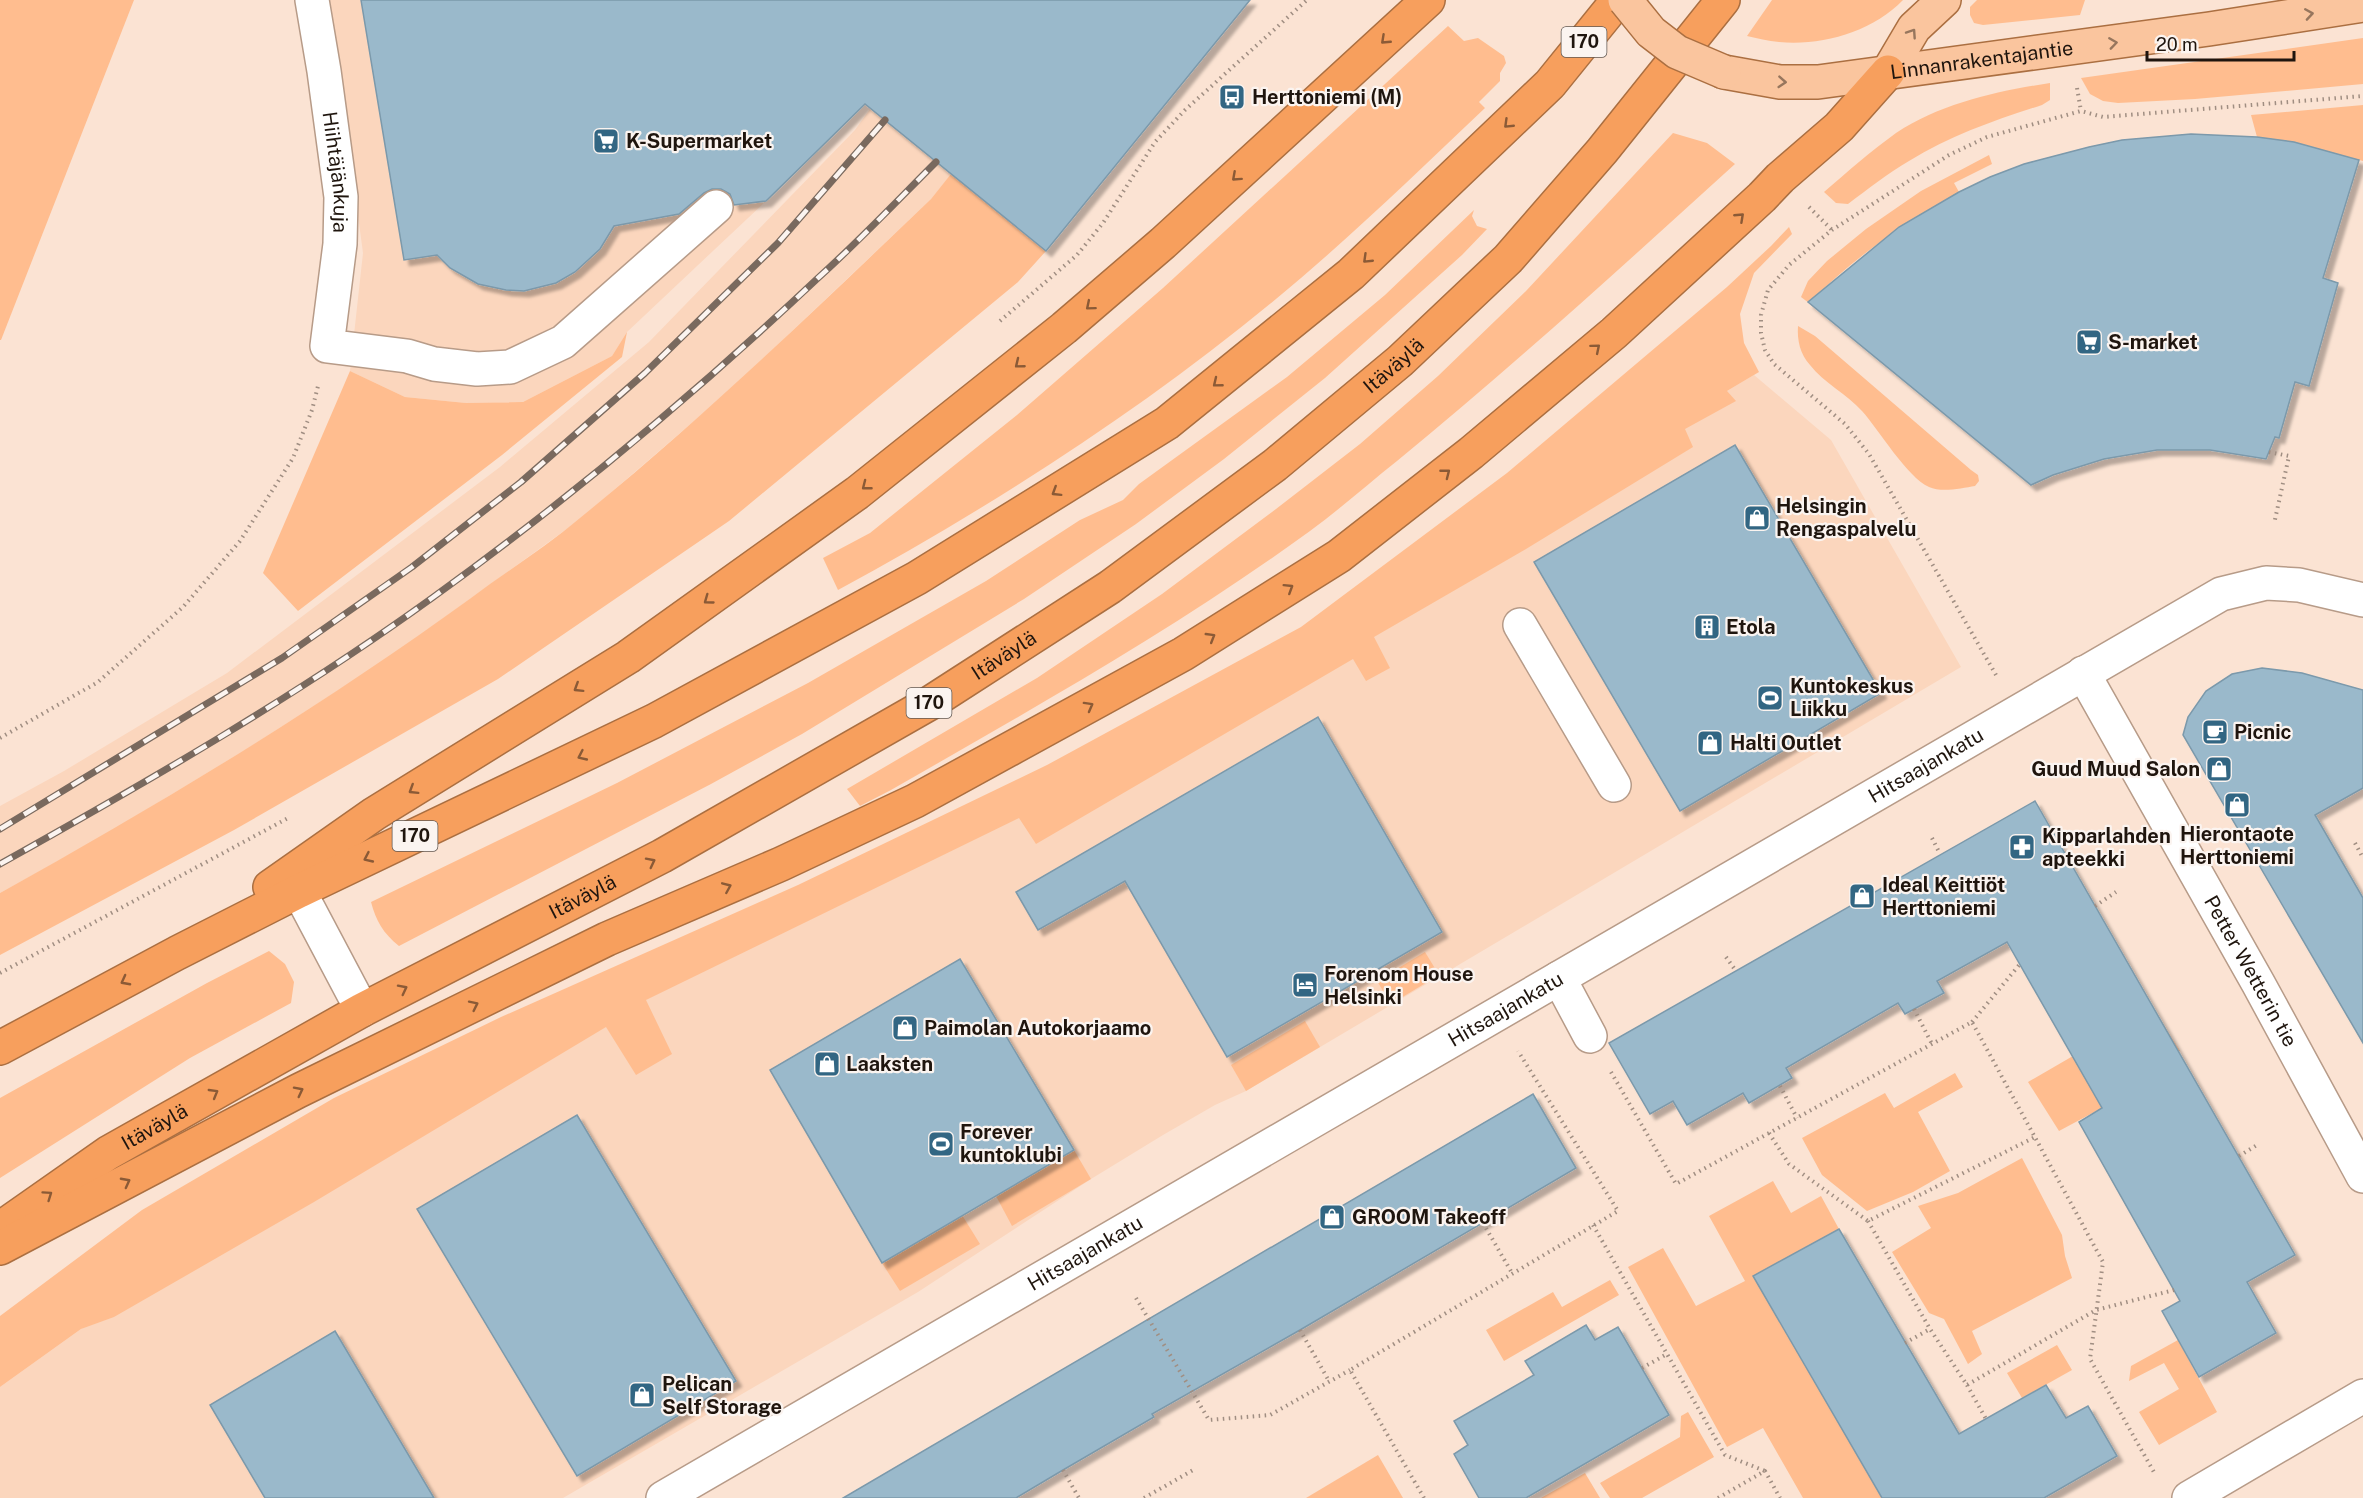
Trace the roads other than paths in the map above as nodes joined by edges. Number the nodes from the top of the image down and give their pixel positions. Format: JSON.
{"nodes":[{"id":1,"x":312,"y":0,"type":"edge"},
{"id":2,"x":1428,"y":0,"type":"edge"},
{"id":3,"x":1618,"y":0,"type":"edge"},
{"id":4,"x":1625,"y":0,"type":"edge"},
{"id":5,"x":1723,"y":0,"type":"edge"},
{"id":6,"x":1944,"y":0,"type":"edge"},
{"id":7,"x":2363,"y":5,"type":"edge"},
{"id":8,"x":1888,"y":72,"type":"junction"},
{"id":9,"x":716,"y":207,"type":"dead end"},
{"id":10,"x":2363,"y":600,"type":"edge"},
{"id":11,"x":1520,"y":625,"type":"dead end"},
{"id":12,"x":2083,"y":673,"type":"junction"},
{"id":13,"x":1614,"y":785,"type":"dead end"},
{"id":14,"x":299,"y":891,"type":"junction"},
{"id":15,"x":177,"y":953,"type":"junction"},
{"id":16,"x":1559,"y":978,"type":"junction"},
{"id":17,"x":362,"y":1010,"type":"junction"},
{"id":18,"x":1590,"y":1036,"type":"road end"},
{"id":19,"x":0,"y":1048,"type":"edge"},
{"id":20,"x":2363,"y":1176,"type":"edge"},
{"id":21,"x":0,"y":1229,"type":"edge"},
{"id":22,"x":0,"y":1248,"type":"edge"},
{"id":23,"x":2363,"y":1396,"type":"edge"},
{"id":24,"x":663,"y":1498,"type":"edge"},
{"id":25,"x":2189,"y":1498,"type":"edge"}],
"edges":[{"from":1,"to":9,"type":"street","name":"Hiihtäjänkuja"},
{"from":2,"to":15,"type":"highway","one_way":true},
{"from":3,"to":14,"type":"highway","number":"170","one_way":true},
{"from":4,"to":8,"type":"main road","name":"Linnanrakentajantie","one_way":true,"bridge":true},
{"from":17,"to":5,"type":"highway","name":"Itäväylä","number":"170","one_way":true},
{"from":8,"to":6,"type":"main road","one_way":true},
{"from":8,"to":7,"type":"main road","name":"Linnanrakentajantie","one_way":true},
{"from":22,"to":8,"type":"highway","one_way":true},
{"from":10,"to":12,"type":"street","name":"Hitsaajankatu"},
{"from":11,"to":13,"type":"street"},
{"from":12,"to":16,"type":"street","name":"Hitsaajankatu"},
{"from":12,"to":20,"type":"street","name":"Petter Wetterin tie"},
{"from":14,"to":15,"type":"highway","number":"170"},
{"from":14,"to":17,"type":"street"},
{"from":15,"to":19,"type":"highway","number":"170","one_way":true},
{"from":16,"to":18,"type":"street"},
{"from":16,"to":24,"type":"street","name":"Hitsaajankatu"},
{"from":21,"to":17,"type":"highway","name":"Itäväylä","number":"170","one_way":true},
{"from":23,"to":25,"type":"street"}]}
